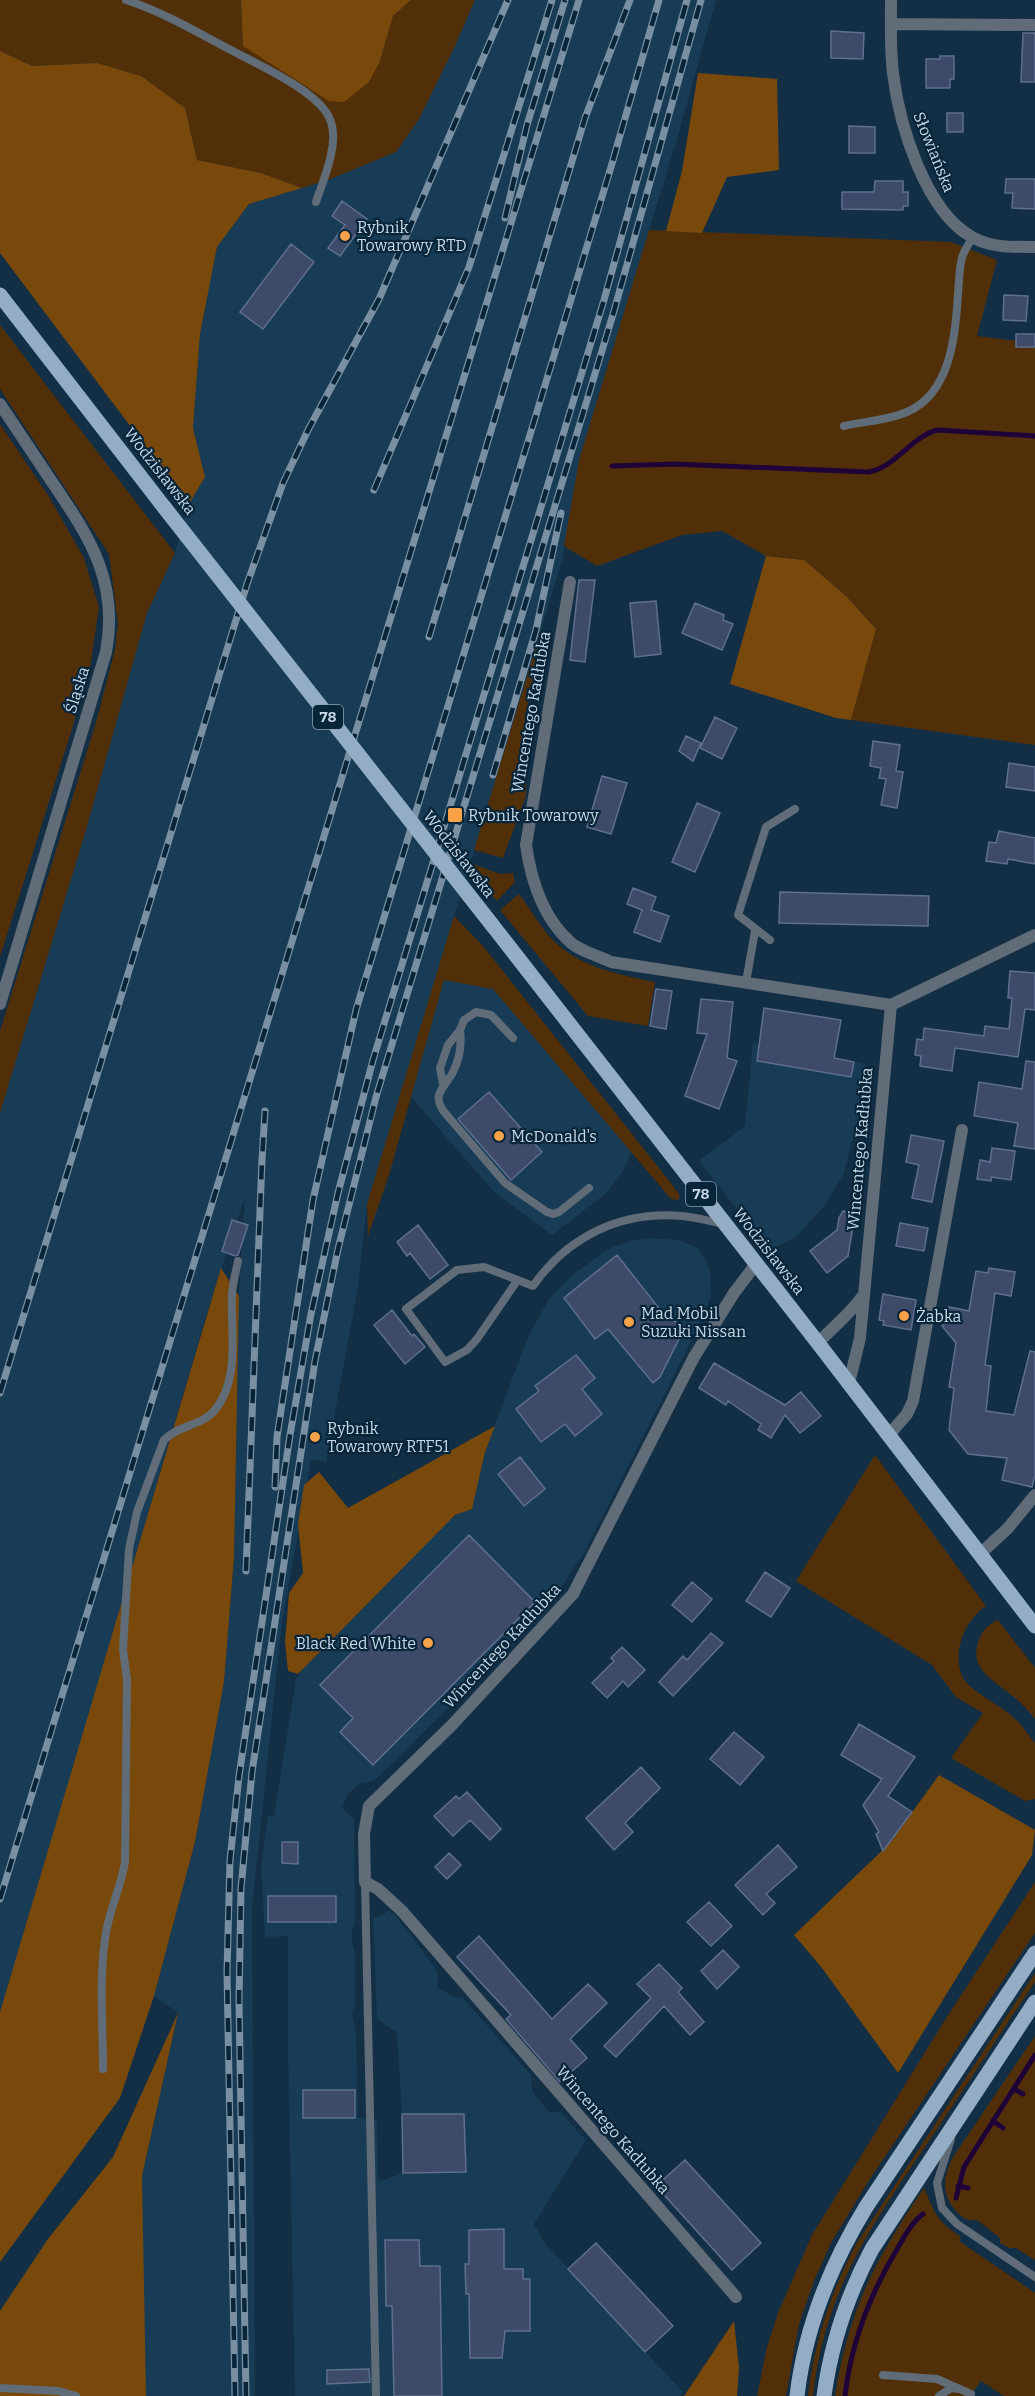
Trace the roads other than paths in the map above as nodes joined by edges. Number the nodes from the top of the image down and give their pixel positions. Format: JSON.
{"nodes":[{"id":1,"x":126,"y":0,"type":"edge"},
{"id":2,"x":891,"y":0,"type":"edge"},
{"id":3,"x":891,"y":24,"type":"junction"},
{"id":4,"x":1035,"y":25,"type":"edge"},
{"id":5,"x":316,"y":202,"type":"dead end"},
{"id":6,"x":973,"y":237,"type":"junction"},
{"id":7,"x":1035,"y":247,"type":"edge"},
{"id":8,"x":0,"y":295,"type":"edge"},
{"id":9,"x":0,"y":404,"type":"edge"},
{"id":10,"x":844,"y":426,"type":"dead end"},
{"id":11,"x":570,"y":582,"type":"dead end"},
{"id":12,"x":795,"y":809,"type":"dead end"},
{"id":13,"x":755,"y":931,"type":"junction"},
{"id":14,"x":1035,"y":935,"type":"edge"},
{"id":15,"x":770,"y":940,"type":"dead end"},
{"id":16,"x":746,"y":982,"type":"junction"},
{"id":17,"x":0,"y":1004,"type":"edge"},
{"id":18,"x":891,"y":1005,"type":"junction"},
{"id":19,"x":460,"y":1030,"type":"junction"},
{"id":20,"x":513,"y":1038,"type":"dead end"},
{"id":21,"x":443,"y":1084,"type":"junction"},
{"id":22,"x":962,"y":1130,"type":"dead end"},
{"id":23,"x":589,"y":1188,"type":"dead end"},
{"id":24,"x":724,"y":1224,"type":"junction"},
{"id":25,"x":238,"y":1261,"type":"dead end"},
{"id":26,"x":756,"y":1264,"type":"junction"},
{"id":27,"x":517,"y":1281,"type":"junction"},
{"id":28,"x":863,"y":1296,"type":"junction"},
{"id":29,"x":818,"y":1343,"type":"junction"},
{"id":30,"x":849,"y":1383,"type":"junction"},
{"id":31,"x":888,"y":1436,"type":"junction"},
{"id":32,"x":1035,"y":1495,"type":"edge"},
{"id":33,"x":980,"y":1554,"type":"junction"},
{"id":34,"x":1035,"y":1626,"type":"edge"},
{"id":35,"x":364,"y":1882,"type":"junction"},
{"id":36,"x":1035,"y":1953,"type":"edge"},
{"id":37,"x":1035,"y":2002,"type":"edge"},
{"id":38,"x":103,"y":2069,"type":"dead end"},
{"id":39,"x":959,"y":2115,"type":"junction"},
{"id":40,"x":1035,"y":2277,"type":"edge"},
{"id":41,"x":736,"y":2297,"type":"dead end"},
{"id":42,"x":884,"y":2375,"type":"dead end"},
{"id":43,"x":0,"y":2388,"type":"edge"},
{"id":44,"x":76,"y":2396,"type":"edge"},
{"id":45,"x":376,"y":2396,"type":"edge"},
{"id":46,"x":797,"y":2396,"type":"edge"},
{"id":47,"x":824,"y":2396,"type":"edge"},
{"id":48,"x":939,"y":2396,"type":"edge"}],
"edges":[{"from":1,"to":5,"type":"lane"},
{"from":2,"to":3,"type":"street","name":"Słowiańska"},
{"from":3,"to":4,"type":"street"},
{"from":3,"to":6,"type":"street","name":"Słowiańska"},
{"from":6,"to":7,"type":"street","name":"Słowiańska"},
{"from":6,"to":10,"type":"lane"},
{"from":8,"to":24,"type":"main road","name":"Wodzisławska","number":"78","bridge":true},
{"from":9,"to":17,"type":"street","name":"Śląska"},
{"from":11,"to":16,"type":"street","name":"Wincentego Kadłubka"},
{"from":12,"to":13,"type":"lane"},
{"from":13,"to":15,"type":"lane"},
{"from":13,"to":16,"type":"lane"},
{"from":14,"to":18,"type":"street"},
{"from":16,"to":18,"type":"street","name":"Wincentego Kadłubka"},
{"from":18,"to":28,"type":"street","name":"Wincentego Kadłubka"},
{"from":19,"to":20,"type":"lane"},
{"from":19,"to":21,"type":"lane"},
{"from":19,"to":21,"type":"lane"},
{"from":21,"to":23,"type":"lane"},
{"from":22,"to":31,"type":"street"},
{"from":24,"to":26,"type":"main road","name":"Wodzisławska","number":"78"},
{"from":24,"to":27,"type":"lane"},
{"from":25,"to":38,"type":"lane"},
{"from":26,"to":29,"type":"main road","name":"Wodzisławska","number":"78"},
{"from":26,"to":35,"type":"street","name":"Wincentego Kadłubka"},
{"from":27,"to":27,"type":"lane"},
{"from":28,"to":29,"type":"street"},
{"from":28,"to":30,"type":"street","name":"Wincentego Kadłubka"},
{"from":29,"to":30,"type":"main road","name":"Wodzisławska","number":"78"},
{"from":30,"to":31,"type":"main road","name":"Wodzisławska","number":"78"},
{"from":31,"to":33,"type":"main road","name":"Wodzisławska","number":"78"},
{"from":32,"to":33,"type":"street"},
{"from":33,"to":34,"type":"main road","name":"Wodzisławska","number":"78"},
{"from":35,"to":41,"type":"street","name":"Wincentego Kadłubka"},
{"from":35,"to":45,"type":"lane","name":"Wincentego Kadłubka"},
{"from":36,"to":46,"type":"main road"},
{"from":37,"to":39,"type":"main road"},
{"from":39,"to":40,"type":"lane"},
{"from":39,"to":47,"type":"main road"},
{"from":42,"to":48,"type":"lane"},
{"from":43,"to":44,"type":"lane"}]}
